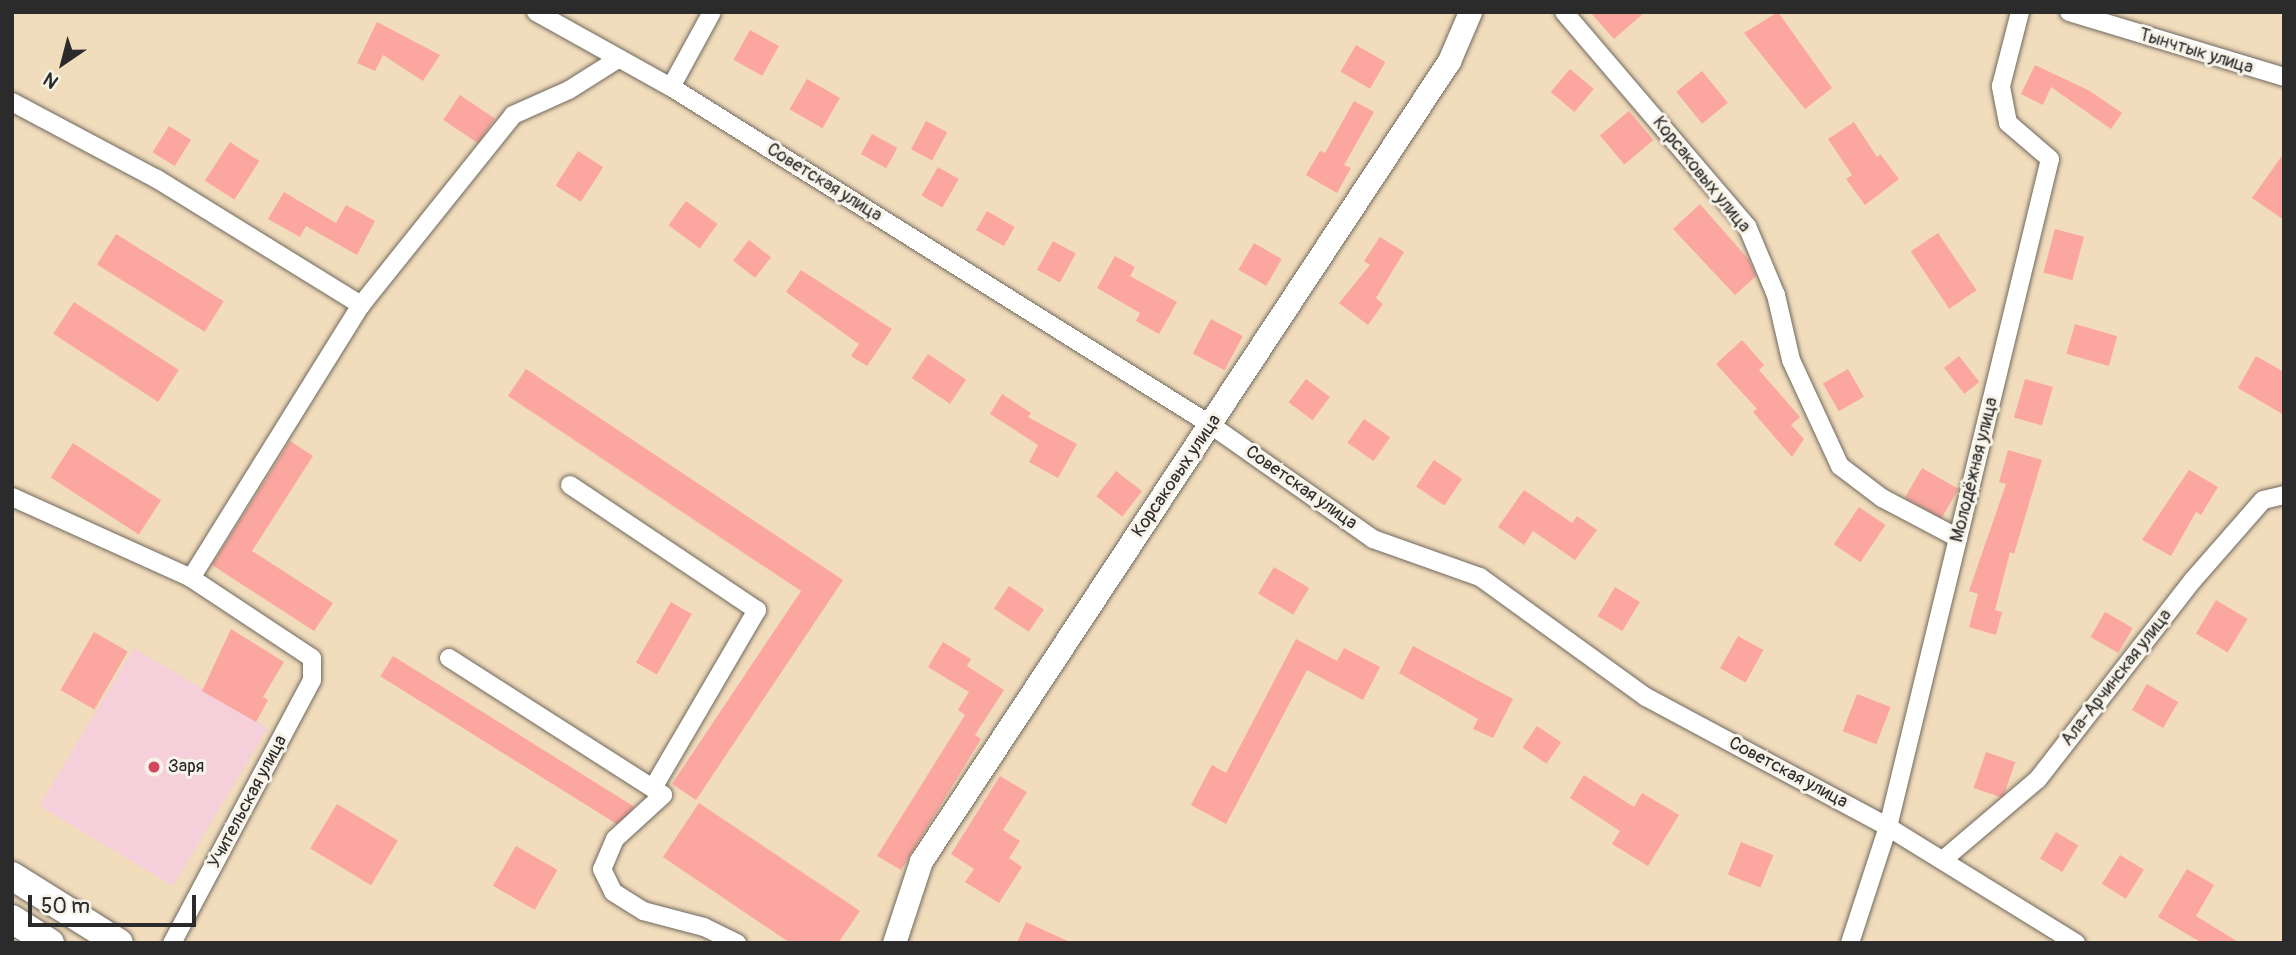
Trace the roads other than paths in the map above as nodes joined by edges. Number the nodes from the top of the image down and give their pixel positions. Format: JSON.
{"nodes":[{"id":1,"x":536,"y":12,"type":"edge"},
{"id":2,"x":712,"y":12,"type":"edge"},
{"id":3,"x":1470,"y":12,"type":"edge"},
{"id":4,"x":1564,"y":12,"type":"edge"},
{"id":5,"x":2020,"y":12,"type":"edge"},
{"id":6,"x":2069,"y":12,"type":"edge"},
{"id":7,"x":618,"y":59,"type":"junction"},
{"id":8,"x":2284,"y":78,"type":"edge"},
{"id":9,"x":671,"y":87,"type":"junction"},
{"id":10,"x":12,"y":102,"type":"edge"},
{"id":11,"x":361,"y":305,"type":"junction"},
{"id":12,"x":1211,"y":425,"type":"junction"},
{"id":13,"x":570,"y":485,"type":"dead end"},
{"id":14,"x":2284,"y":495,"type":"edge"},
{"id":15,"x":12,"y":497,"type":"edge"},
{"id":16,"x":1958,"y":538,"type":"junction"},
{"id":17,"x":191,"y":578,"type":"junction"},
{"id":18,"x":449,"y":658,"type":"dead end"},
{"id":19,"x":653,"y":788,"type":"junction"},
{"id":20,"x":1888,"y":827,"type":"junction"},
{"id":21,"x":1944,"y":859,"type":"junction"},
{"id":22,"x":12,"y":876,"type":"edge"},
{"id":23,"x":12,"y":919,"type":"edge"},
{"id":24,"x":50,"y":943,"type":"edge"},
{"id":25,"x":119,"y":943,"type":"edge"},
{"id":26,"x":172,"y":943,"type":"edge"},
{"id":27,"x":737,"y":943,"type":"edge"},
{"id":28,"x":894,"y":943,"type":"edge"},
{"id":29,"x":1850,"y":943,"type":"edge"},
{"id":30,"x":2076,"y":943,"type":"edge"}],
"edges":[{"from":1,"to":7,"type":"street","name":"Советская улица"},
{"from":2,"to":9,"type":"street"},
{"from":3,"to":12,"type":"street","name":"Корсаковых улица"},
{"from":4,"to":16,"type":"street","name":"Корсаковых улица"},
{"from":5,"to":16,"type":"street","name":"Молодёжная улица"},
{"from":6,"to":8,"type":"street","name":"Тынчтык улица"},
{"from":7,"to":9,"type":"street","name":"Советская улица"},
{"from":7,"to":11,"type":"street"},
{"from":9,"to":12,"type":"street","name":"Советская улица"},
{"from":10,"to":11,"type":"street"},
{"from":11,"to":17,"type":"street"},
{"from":12,"to":20,"type":"street","name":"Советская улица"},
{"from":12,"to":28,"type":"street","name":"Корсаковых улица"},
{"from":13,"to":19,"type":"street"},
{"from":14,"to":21,"type":"street","name":"Ала-Арчинская улица"},
{"from":15,"to":17,"type":"street"},
{"from":16,"to":20,"type":"street","name":"Молодёжная улица"},
{"from":17,"to":26,"type":"street","name":"Учительская улица"},
{"from":18,"to":19,"type":"street"},
{"from":19,"to":27,"type":"street"},
{"from":20,"to":21,"type":"street","name":"Советская улица"},
{"from":20,"to":29,"type":"street","name":"Молодёжная улица"},
{"from":21,"to":30,"type":"street","name":"Советская улица"},
{"from":22,"to":25,"type":"main road"},
{"from":23,"to":24,"type":"main road"}]}
